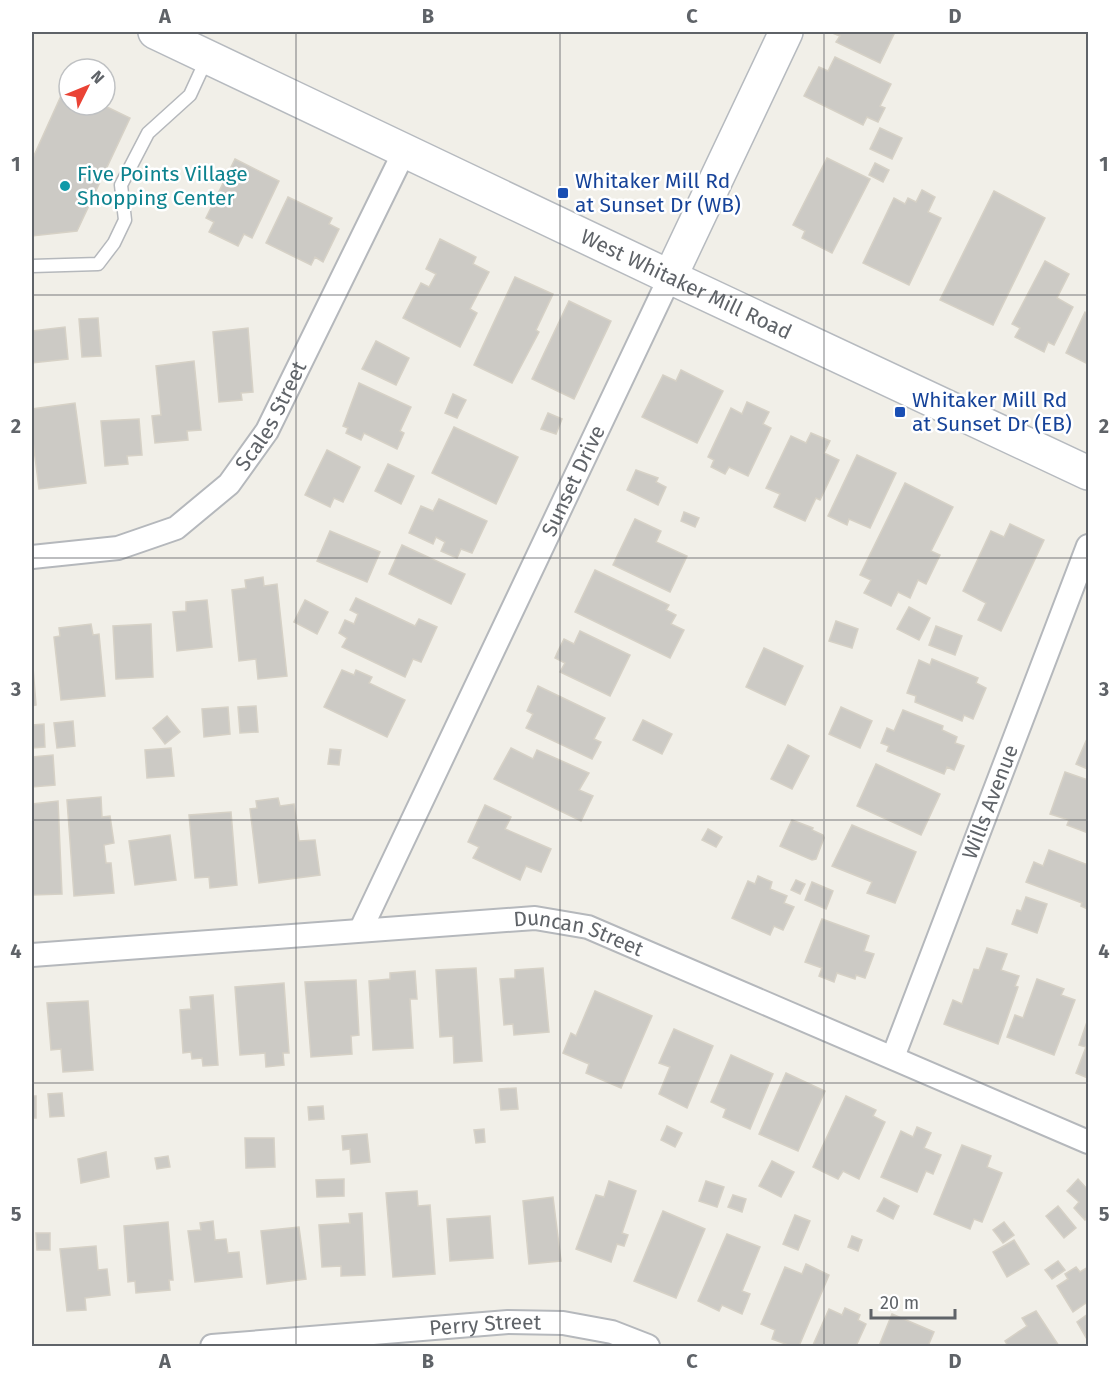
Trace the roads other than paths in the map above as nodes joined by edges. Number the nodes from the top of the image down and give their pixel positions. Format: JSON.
{"nodes":[{"id":1,"x":155,"y":32,"type":"edge"},
{"id":2,"x":786,"y":32,"type":"edge"},
{"id":3,"x":207,"y":57,"type":"junction"},
{"id":4,"x":405,"y":150,"type":"junction"},
{"id":5,"x":32,"y":266,"type":"edge"},
{"id":6,"x":670,"y":278,"type":"junction"},
{"id":7,"x":1089,"y":473,"type":"edge"},
{"id":8,"x":1089,"y":546,"type":"edge"},
{"id":9,"x":32,"y":557,"type":"edge"},
{"id":10,"x":361,"y":929,"type":"junction"},
{"id":11,"x":32,"y":955,"type":"edge"},
{"id":12,"x":893,"y":1057,"type":"junction"},
{"id":13,"x":1089,"y":1142,"type":"edge"},
{"id":14,"x":280,"y":1343,"type":"edge"},
{"id":15,"x":212,"y":1347,"type":"edge"},
{"id":16,"x":648,"y":1347,"type":"edge"}],
"edges":[{"from":1,"to":3,"type":"main road","name":"West Whitaker Mill Road"},
{"from":2,"to":6,"type":"main road","name":"Sunset Drive"},
{"from":3,"to":4,"type":"main road","name":"West Whitaker Mill Road"},
{"from":3,"to":5,"type":"lane"},
{"from":4,"to":6,"type":"main road","name":"West Whitaker Mill Road"},
{"from":4,"to":9,"type":"street","name":"Scales Street"},
{"from":6,"to":7,"type":"main road","name":"West Whitaker Mill Road"},
{"from":6,"to":10,"type":"street","name":"Sunset Drive"},
{"from":8,"to":12,"type":"street","name":"Wills Avenue"},
{"from":10,"to":11,"type":"street","name":"Duncan Street"},
{"from":10,"to":12,"type":"street","name":"Duncan Street"},
{"from":12,"to":13,"type":"street","name":"Duncan Street"},
{"from":14,"to":15,"type":"street","name":"Perry Street"},
{"from":14,"to":16,"type":"street","name":"Perry Street"}]}
